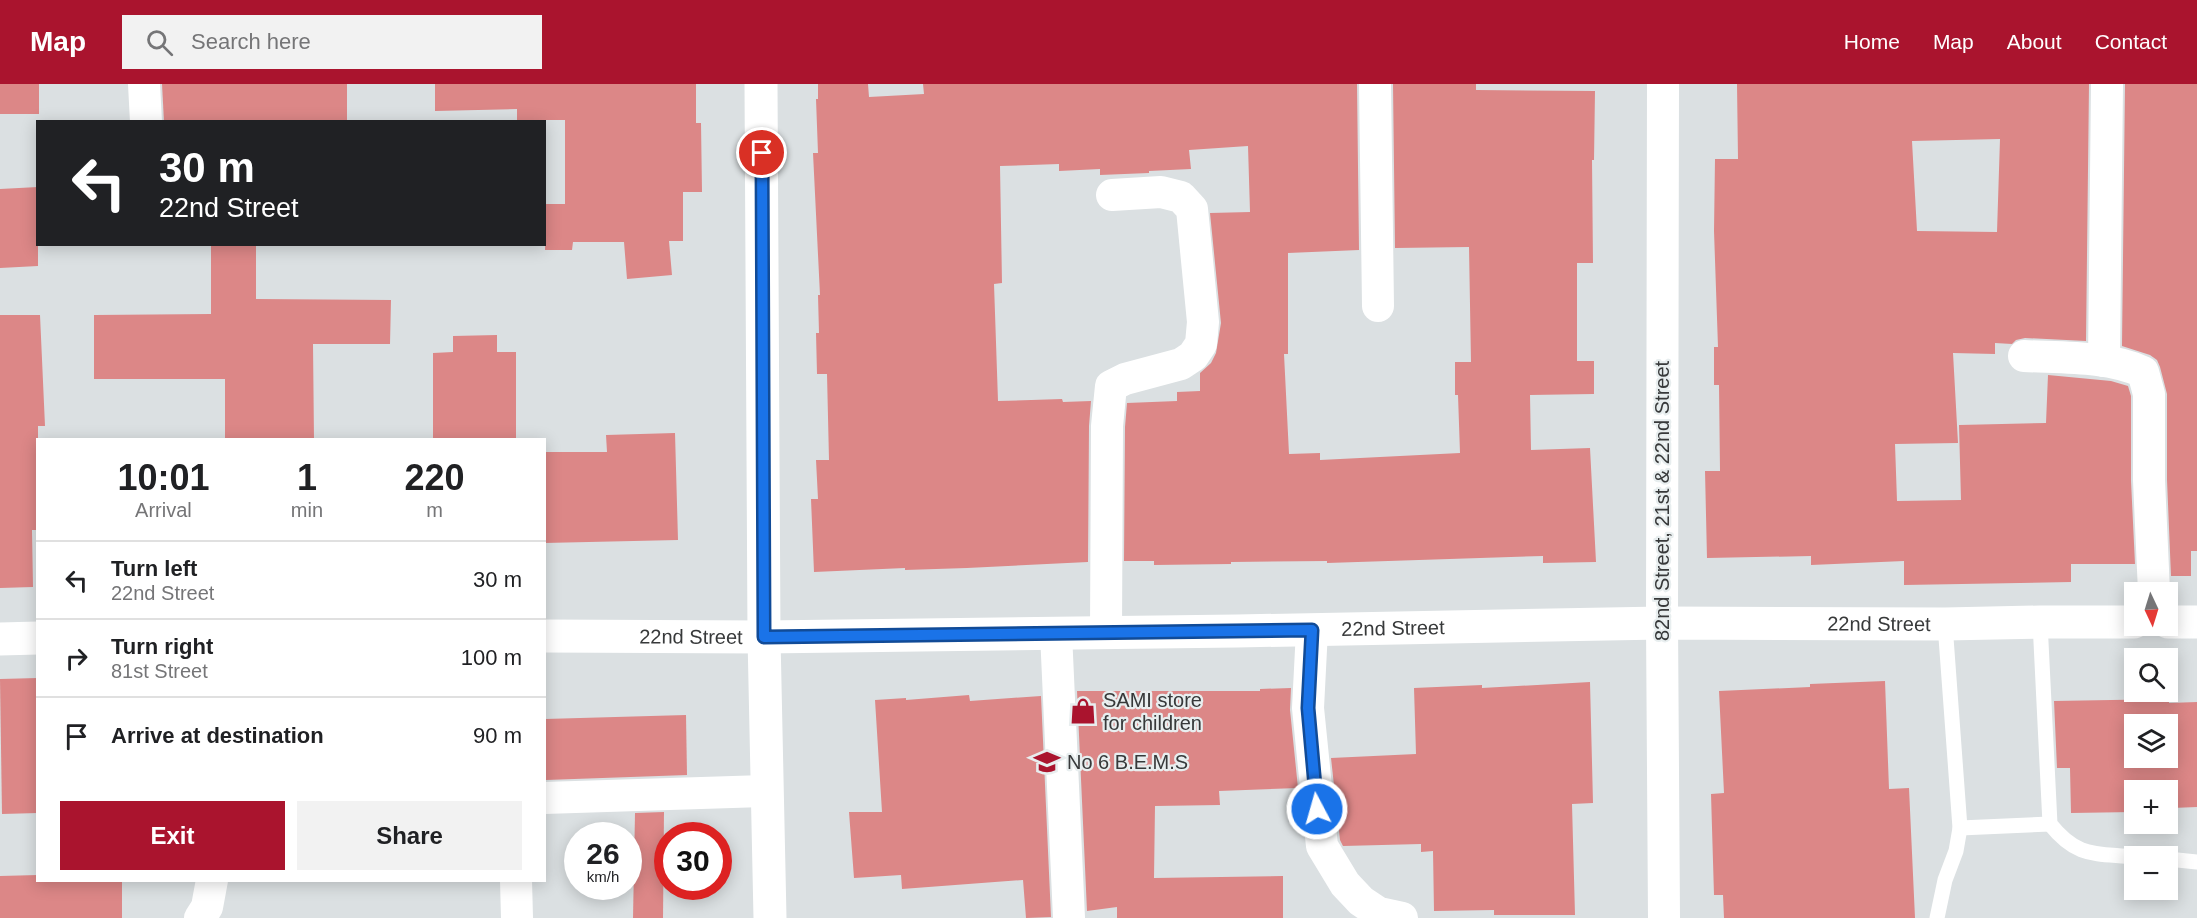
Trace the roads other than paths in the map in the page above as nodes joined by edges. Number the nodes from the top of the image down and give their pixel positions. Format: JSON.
{"nodes":[{"id":1,"x":144,"y":84,"type":"edge"},
{"id":2,"x":761,"y":84,"type":"edge"},
{"id":3,"x":1375,"y":84,"type":"edge"},
{"id":4,"x":1663,"y":84,"type":"edge"},
{"id":5,"x":2107,"y":84,"type":"edge"},
{"id":6,"x":146,"y":120,"type":"edge"},
{"id":7,"x":1112,"y":195,"type":"dead end"},
{"id":8,"x":1378,"y":306,"type":"dead end"},
{"id":9,"x":2024,"y":356,"type":"dead end"},
{"id":10,"x":2104,"y":362,"type":"junction"},
{"id":11,"x":2154,"y":582,"type":"edge"},
{"id":12,"x":2040,"y":622,"type":"junction"},
{"id":13,"x":2124,"y":622,"type":"edge"},
{"id":14,"x":2178,"y":622,"type":"edge"},
{"id":15,"x":2197,"y":622,"type":"edge"},
{"id":16,"x":1662,"y":623,"type":"junction"},
{"id":17,"x":1945,"y":624,"type":"junction"},
{"id":18,"x":1312,"y":630,"type":"junction"},
{"id":19,"x":1106,"y":632,"type":"junction"},
{"id":20,"x":1056,"y":633,"type":"junction"},
{"id":21,"x":546,"y":636,"type":"edge"},
{"id":22,"x":764,"y":637,"type":"junction"},
{"id":23,"x":36,"y":638,"type":"edge"},
{"id":24,"x":0,"y":639,"type":"edge"},
{"id":25,"x":768,"y":790,"type":"junction"},
{"id":26,"x":546,"y":798,"type":"edge"},
{"id":27,"x":2050,"y":824,"type":"junction"},
{"id":28,"x":1960,"y":828,"type":"junction"},
{"id":29,"x":2124,"y":856,"type":"edge"},
{"id":30,"x":2178,"y":861,"type":"edge"},
{"id":31,"x":2197,"y":862,"type":"edge"},
{"id":32,"x":212,"y":882,"type":"edge"},
{"id":33,"x":516,"y":882,"type":"edge"},
{"id":34,"x":200,"y":918,"type":"edge"},
{"id":35,"x":517,"y":918,"type":"edge"},
{"id":36,"x":770,"y":918,"type":"edge"},
{"id":37,"x":1069,"y":918,"type":"edge"},
{"id":38,"x":1402,"y":918,"type":"edge"},
{"id":39,"x":1664,"y":918,"type":"edge"},
{"id":40,"x":1937,"y":918,"type":"edge"}],
"edges":[{"from":1,"to":6,"type":"street"},
{"from":2,"to":22,"type":"main road"},
{"from":3,"to":8,"type":"street"},
{"from":4,"to":16,"type":"street","name":"82nd Street, 21st & 22nd Street"},
{"from":5,"to":10,"type":"street"},
{"from":7,"to":19,"type":"street"},
{"from":9,"to":10,"type":"street"},
{"from":10,"to":11,"type":"street"},
{"from":12,"to":13,"type":"main road","name":"22nd Street"},
{"from":12,"to":17,"type":"main road","name":"22nd Street"},
{"from":12,"to":27,"type":"lane"},
{"from":14,"to":15,"type":"main road"},
{"from":16,"to":17,"type":"main road","name":"22nd Street"},
{"from":16,"to":18,"type":"main road","name":"22nd Street"},
{"from":16,"to":39,"type":"street","name":"82nd Street, 21st & 22nd Street"},
{"from":17,"to":28,"type":"lane"},
{"from":18,"to":19,"type":"main road","name":"22nd Street"},
{"from":18,"to":38,"type":"street"},
{"from":19,"to":20,"type":"main road","name":"22nd Street"},
{"from":20,"to":22,"type":"main road","name":"22nd Street"},
{"from":20,"to":37,"type":"street"},
{"from":21,"to":22,"type":"main road","name":"22nd Street"},
{"from":22,"to":25,"type":"main road"},
{"from":23,"to":24,"type":"main road"},
{"from":25,"to":26,"type":"street"},
{"from":25,"to":36,"type":"main road"},
{"from":27,"to":28,"type":"lane"},
{"from":27,"to":29,"type":"lane"},
{"from":28,"to":40,"type":"lane"},
{"from":30,"to":31,"type":"lane"},
{"from":32,"to":34,"type":"street"},
{"from":33,"to":35,"type":"street"}]}
